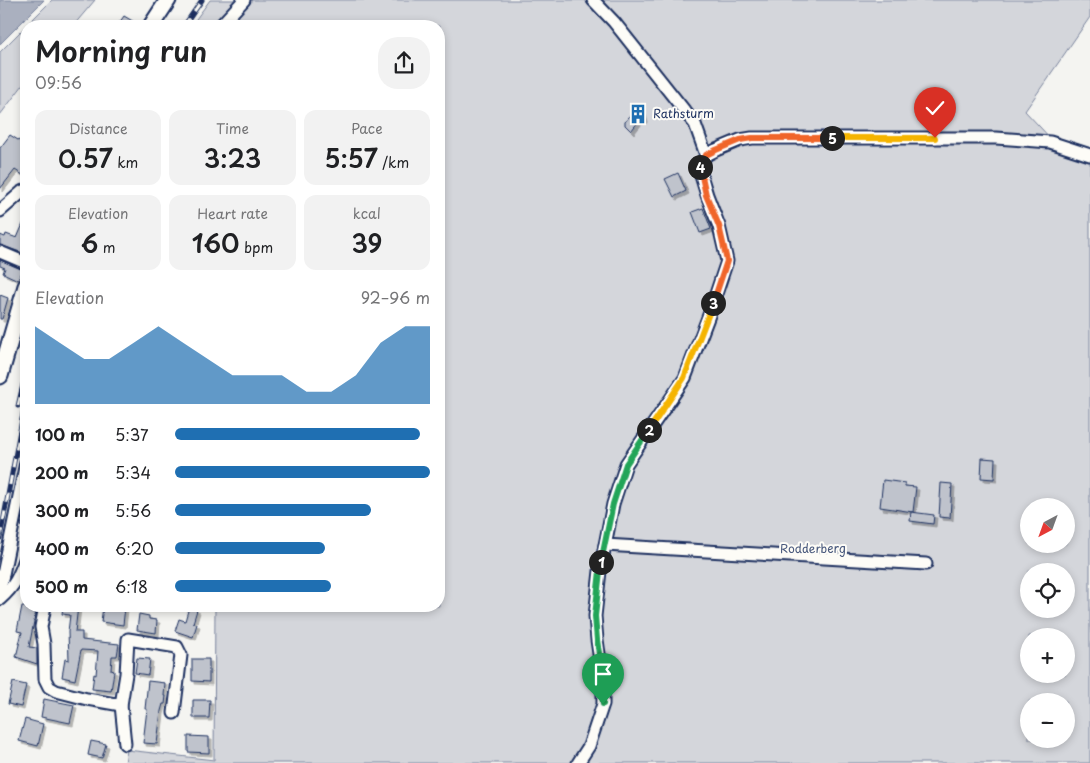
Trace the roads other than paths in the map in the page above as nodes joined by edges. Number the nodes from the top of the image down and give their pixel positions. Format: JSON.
{"nodes":[{"id":1,"x":168,"y":0,"type":"edge"},
{"id":2,"x":244,"y":0,"type":"edge"},
{"id":3,"x":592,"y":0,"type":"edge"},
{"id":4,"x":155,"y":20,"type":"edge"},
{"id":5,"x":226,"y":20,"type":"edge"},
{"id":6,"x":706,"y":155,"type":"junction"},
{"id":7,"x":1090,"y":155,"type":"edge"},
{"id":8,"x":20,"y":194,"type":"edge"},
{"id":9,"x":0,"y":211,"type":"edge"},
{"id":10,"x":0,"y":252,"type":"edge"},
{"id":11,"x":20,"y":260,"type":"edge"},
{"id":12,"x":20,"y":307,"type":"edge"},
{"id":13,"x":0,"y":376,"type":"edge"},
{"id":14,"x":20,"y":492,"type":"edge"},
{"id":15,"x":605,"y":545,"type":"junction"},
{"id":16,"x":926,"y":564,"type":"dead end"},
{"id":17,"x":20,"y":572,"type":"edge"},
{"id":18,"x":0,"y":590,"type":"edge"},
{"id":19,"x":0,"y":599,"type":"edge"},
{"id":20,"x":44,"y":612,"type":"edge"},
{"id":21,"x":121,"y":705,"type":"junction"},
{"id":22,"x":174,"y":713,"type":"dead end"},
{"id":23,"x":125,"y":744,"type":"dead end"},
{"id":24,"x":578,"y":763,"type":"edge"}],
"edges":[{"from":1,"to":4,"type":"main road"},
{"from":2,"to":5,"type":"street"},
{"from":3,"to":6,"type":"street"},
{"from":6,"to":7,"type":"street"},
{"from":6,"to":15,"type":"street"},
{"from":8,"to":9,"type":"street"},
{"from":10,"to":11,"type":"street"},
{"from":12,"to":13,"type":"main road"},
{"from":14,"to":18,"type":"street"},
{"from":15,"to":16,"type":"street"},
{"from":15,"to":24,"type":"street"},
{"from":17,"to":19,"type":"street"},
{"from":20,"to":21,"type":"street"},
{"from":21,"to":22,"type":"street"},
{"from":21,"to":23,"type":"street"}]}
